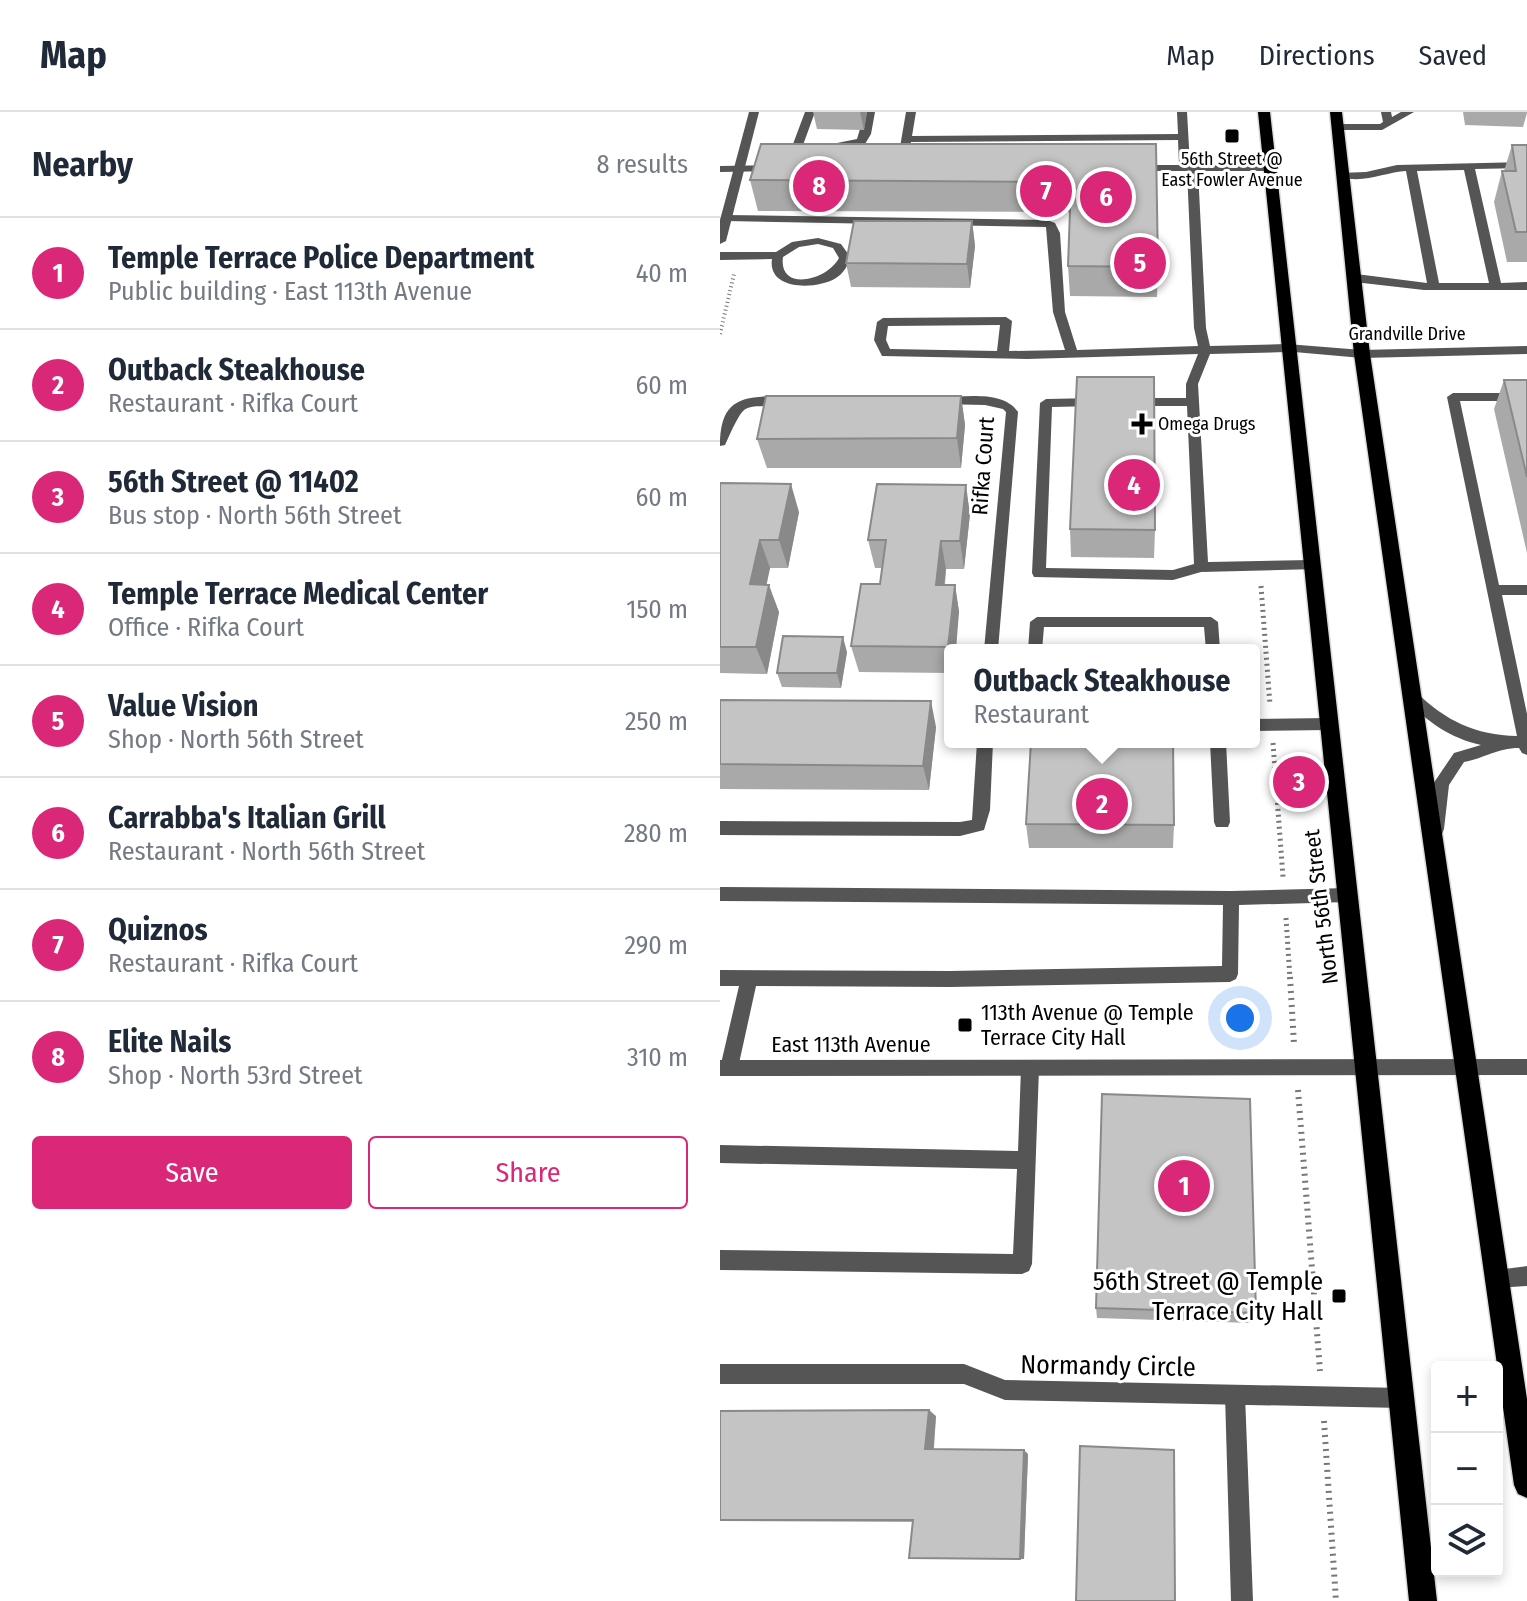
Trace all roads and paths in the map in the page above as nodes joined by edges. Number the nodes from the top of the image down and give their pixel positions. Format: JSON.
{"nodes":[{"id":1,"x":754,"y":112,"type":"edge"},
{"id":2,"x":810,"y":112,"type":"edge"},
{"id":3,"x":870,"y":112,"type":"edge"},
{"id":4,"x":911,"y":112,"type":"edge"},
{"id":5,"x":1182,"y":112,"type":"edge"},
{"id":6,"x":1264,"y":112,"type":"edge"},
{"id":7,"x":1336,"y":112,"type":"edge"},
{"id":8,"x":1409,"y":112,"type":"edge"},
{"id":9,"x":1387,"y":118,"type":"edge"},
{"id":10,"x":1338,"y":127,"type":"junction"},
{"id":11,"x":1183,"y":137,"type":"junction"},
{"id":12,"x":906,"y":139,"type":"junction"},
{"id":13,"x":798,"y":145,"type":"junction"},
{"id":14,"x":811,"y":145,"type":"edge"},
{"id":15,"x":824,"y":145,"type":"edge"},
{"id":16,"x":904,"y":154,"type":"edge"},
{"id":17,"x":1527,"y":165,"type":"edge"},
{"id":18,"x":1469,"y":166,"type":"junction"},
{"id":19,"x":740,"y":168,"type":"junction"},
{"id":20,"x":777,"y":168,"type":"junction"},
{"id":21,"x":791,"y":168,"type":"edge"},
{"id":22,"x":1126,"y":168,"type":"edge"},
{"id":23,"x":1188,"y":168,"type":"junction"},
{"id":24,"x":1268,"y":168,"type":"junction"},
{"id":25,"x":1411,"y":168,"type":"junction"},
{"id":26,"x":720,"y":169,"type":"edge"},
{"id":27,"x":1344,"y":175,"type":"junction"},
{"id":28,"x":726,"y":218,"type":"junction"},
{"id":29,"x":720,"y":241,"type":"edge"},
{"id":30,"x":778,"y":255,"type":"junction"},
{"id":31,"x":720,"y":256,"type":"edge"},
{"id":32,"x":1354,"y":278,"type":"junction"},
{"id":33,"x":1496,"y":286,"type":"junction"},
{"id":34,"x":1527,"y":286,"type":"edge"},
{"id":35,"x":1434,"y":287,"type":"junction"},
{"id":36,"x":1287,"y":348,"type":"junction"},
{"id":37,"x":1527,"y":350,"type":"edge"},
{"id":38,"x":1072,"y":352,"type":"junction"},
{"id":39,"x":1205,"y":352,"type":"junction"},
{"id":40,"x":1362,"y":354,"type":"junction"},
{"id":41,"x":1003,"y":355,"type":"junction"},
{"id":42,"x":1527,"y":397,"type":"edge"},
{"id":43,"x":802,"y":400,"type":"edge"},
{"id":44,"x":924,"y":401,"type":"edge"},
{"id":45,"x":1193,"y":402,"type":"junction"},
{"id":46,"x":720,"y":442,"type":"edge"},
{"id":47,"x":1311,"y":565,"type":"junction"},
{"id":48,"x":1201,"y":567,"type":"junction"},
{"id":49,"x":1261,"y":586,"type":"dead end"},
{"id":50,"x":1494,"y":590,"type":"junction"},
{"id":51,"x":1527,"y":590,"type":"edge"},
{"id":52,"x":992,"y":644,"type":"edge"},
{"id":53,"x":1035,"y":644,"type":"edge"},
{"id":54,"x":1213,"y":644,"type":"edge"},
{"id":55,"x":1411,"y":696,"type":"junction"},
{"id":56,"x":1329,"y":724,"type":"junction"},
{"id":57,"x":1260,"y":725,"type":"edge"},
{"id":58,"x":1271,"y":725,"type":"junction"},
{"id":59,"x":1496,"y":743,"type":"junction"},
{"id":60,"x":1527,"y":745,"type":"edge"},
{"id":61,"x":985,"y":748,"type":"edge"},
{"id":62,"x":1218,"y":748,"type":"edge"},
{"id":63,"x":1222,"y":822,"type":"dead end"},
{"id":64,"x":720,"y":828,"type":"edge"},
{"id":65,"x":1433,"y":846,"type":"junction"},
{"id":66,"x":720,"y":894,"type":"edge"},
{"id":67,"x":1284,"y":895,"type":"junction"},
{"id":68,"x":1348,"y":895,"type":"junction"},
{"id":69,"x":1231,"y":898,"type":"junction"},
{"id":70,"x":720,"y":978,"type":"edge"},
{"id":71,"x":749,"y":978,"type":"junction"},
{"id":72,"x":1466,"y":1066,"type":"junction"},
{"id":73,"x":1527,"y":1067,"type":"edge"},
{"id":74,"x":725,"y":1068,"type":"edge"},
{"id":75,"x":1030,"y":1068,"type":"junction"},
{"id":76,"x":1296,"y":1068,"type":"junction"},
{"id":77,"x":1367,"y":1068,"type":"junction"},
{"id":78,"x":720,"y":1154,"type":"edge"},
{"id":79,"x":1027,"y":1160,"type":"junction"},
{"id":80,"x":720,"y":1260,"type":"edge"},
{"id":81,"x":1527,"y":1276,"type":"edge"},
{"id":82,"x":1496,"y":1278,"type":"junction"},
{"id":83,"x":720,"y":1374,"type":"edge"},
{"id":84,"x":1235,"y":1395,"type":"junction"},
{"id":85,"x":1322,"y":1396,"type":"junction"},
{"id":86,"x":1402,"y":1398,"type":"junction"},
{"id":87,"x":1521,"y":1409,"type":"edge"},
{"id":88,"x":1527,"y":1485,"type":"edge"},
{"id":89,"x":1242,"y":1601,"type":"edge"},
{"id":90,"x":1336,"y":1601,"type":"edge"},
{"id":91,"x":1423,"y":1601,"type":"edge"}],
"edges":[{"from":1,"to":19,"type":"street"},
{"from":2,"to":13,"type":"street"},
{"from":3,"to":15,"type":"street"},
{"from":4,"to":12,"type":"street"},
{"from":5,"to":11,"type":"street"},
{"from":6,"to":24,"type":"main road","name":"North 56th Street"},
{"from":7,"to":10,"type":"main road"},
{"from":8,"to":9,"type":"street"},
{"from":9,"to":10,"type":"street"},
{"from":10,"to":27,"type":"main road"},
{"from":11,"to":12,"type":"street"},
{"from":11,"to":23,"type":"street"},
{"from":12,"to":16,"type":"street"},
{"from":13,"to":14,"type":"street"},
{"from":13,"to":20,"type":"street"},
{"from":17,"to":18,"type":"street"},
{"from":18,"to":25,"type":"street"},
{"from":18,"to":33,"type":"street"},
{"from":19,"to":20,"type":"street"},
{"from":19,"to":26,"type":"street"},
{"from":19,"to":28,"type":"street"},
{"from":20,"to":21,"type":"street"},
{"from":22,"to":23,"type":"street"},
{"from":23,"to":24,"type":"street"},
{"from":23,"to":39,"type":"street"},
{"from":24,"to":36,"type":"main road","name":"North 56th Street"},
{"from":25,"to":27,"type":"street"},
{"from":25,"to":35,"type":"street"},
{"from":27,"to":32,"type":"main road"},
{"from":28,"to":29,"type":"street"},
{"from":28,"to":38,"type":"street"},
{"from":30,"to":30,"type":"street"},
{"from":30,"to":31,"type":"street"},
{"from":32,"to":35,"type":"street"},
{"from":32,"to":40,"type":"main road"},
{"from":33,"to":34,"type":"street"},
{"from":33,"to":35,"type":"street"},
{"from":36,"to":39,"type":"street","name":"Grandville Drive"},
{"from":36,"to":40,"type":"street","name":"Grandville Drive"},
{"from":36,"to":47,"type":"main road","name":"North 56th Street"},
{"from":37,"to":40,"type":"street","name":"Grandville Drive"},
{"from":38,"to":39,"type":"street","name":"Grandville Drive"},
{"from":38,"to":41,"type":"street","name":"Grandville Drive"},
{"from":39,"to":45,"type":"street"},
{"from":40,"to":55,"type":"main road"},
{"from":41,"to":41,"type":"street","name":"Grandville Drive"},
{"from":42,"to":50,"type":"street"},
{"from":43,"to":46,"type":"street"},
{"from":44,"to":52,"type":"street","name":"Rifka Court"},
{"from":45,"to":48,"type":"street"},
{"from":45,"to":48,"type":"street"},
{"from":47,"to":48,"type":"street"},
{"from":47,"to":56,"type":"main road","name":"North 56th Street"},
{"from":49,"to":58,"type":"path"},
{"from":50,"to":51,"type":"street"},
{"from":50,"to":60,"type":"street"},
{"from":53,"to":54,"type":"street"},
{"from":55,"to":59,"type":"street"},
{"from":55,"to":65,"type":"main road"},
{"from":56,"to":58,"type":"street"},
{"from":56,"to":68,"type":"main road","name":"North 56th Street"},
{"from":57,"to":58,"type":"street"},
{"from":58,"to":67,"type":"path"},
{"from":59,"to":60,"type":"street"},
{"from":59,"to":65,"type":"street"},
{"from":61,"to":64,"type":"street"},
{"from":62,"to":63,"type":"street"},
{"from":65,"to":72,"type":"main road"},
{"from":66,"to":69,"type":"street"},
{"from":67,"to":68,"type":"street"},
{"from":67,"to":69,"type":"street"},
{"from":67,"to":76,"type":"path"},
{"from":68,"to":77,"type":"main road","name":"North 56th Street"},
{"from":69,"to":71,"type":"street"},
{"from":70,"to":71,"type":"street"},
{"from":71,"to":74,"type":"street"},
{"from":72,"to":73,"type":"street","name":"East 113th Avenue"},
{"from":72,"to":77,"type":"street","name":"East 113th Avenue"},
{"from":72,"to":82,"type":"main road"},
{"from":74,"to":75,"type":"street","name":"East 113th Avenue"},
{"from":75,"to":76,"type":"street","name":"East 113th Avenue"},
{"from":75,"to":79,"type":"street"},
{"from":76,"to":77,"type":"street","name":"East 113th Avenue"},
{"from":76,"to":85,"type":"path"},
{"from":77,"to":86,"type":"main road","name":"North 56th Street"},
{"from":78,"to":79,"type":"street"},
{"from":79,"to":80,"type":"street"},
{"from":81,"to":82,"type":"street"},
{"from":82,"to":87,"type":"main road"},
{"from":83,"to":84,"type":"street","name":"Normandy Circle"},
{"from":84,"to":85,"type":"street","name":"Normandy Circle"},
{"from":84,"to":89,"type":"street"},
{"from":85,"to":86,"type":"street","name":"Normandy Circle"},
{"from":85,"to":90,"type":"path"},
{"from":86,"to":91,"type":"main road","name":"North 56th Street"},
{"from":87,"to":88,"type":"main road"}]}
